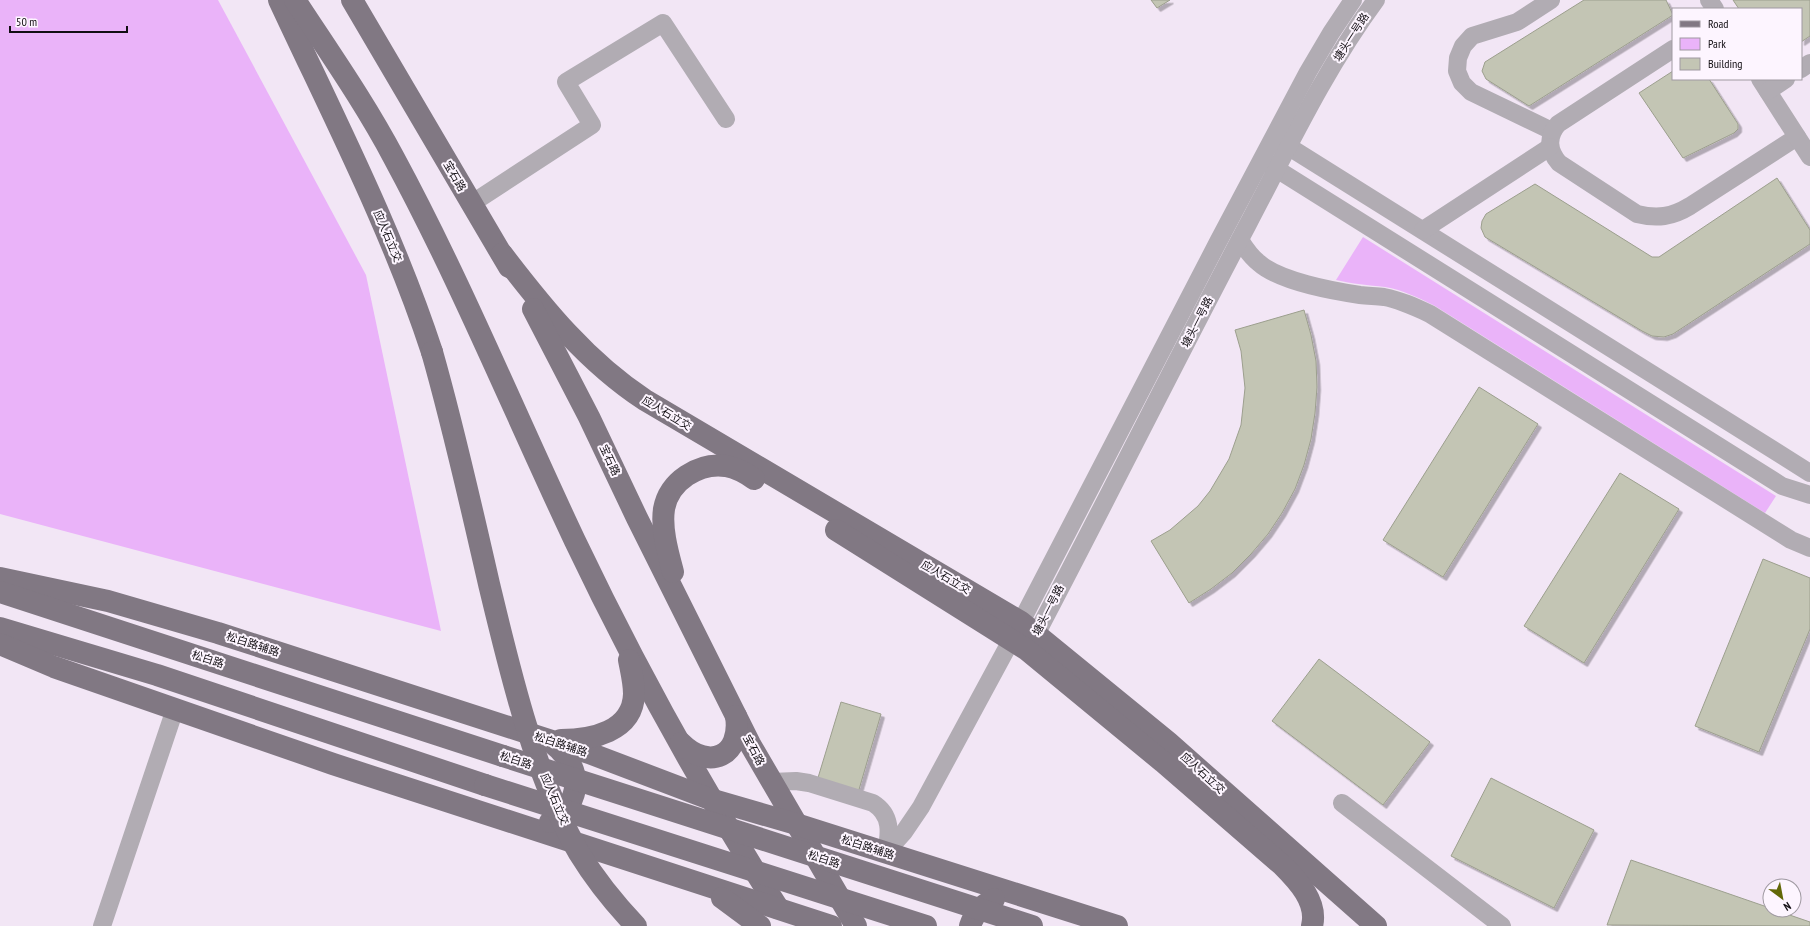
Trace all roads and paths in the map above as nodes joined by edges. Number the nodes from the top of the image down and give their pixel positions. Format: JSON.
{"nodes":[{"id":1,"x":279,"y":0,"type":"edge"},
{"id":2,"x":295,"y":0,"type":"edge"},
{"id":3,"x":352,"y":0,"type":"edge"},
{"id":4,"x":1353,"y":0,"type":"edge"},
{"id":5,"x":1376,"y":0,"type":"edge"},
{"id":6,"x":1551,"y":0,"type":"edge"},
{"id":7,"x":1672,"y":50,"type":"edge"},
{"id":8,"x":1782,"y":80,"type":"edge"},
{"id":9,"x":1764,"y":85,"type":"edge"},
{"id":10,"x":726,"y":119,"type":"dead end"},
{"id":11,"x":1274,"y":137,"type":"junction"},
{"id":12,"x":1797,"y":137,"type":"junction"},
{"id":13,"x":1551,"y":139,"type":"junction"},
{"id":14,"x":1289,"y":146,"type":"junction"},
{"id":15,"x":1810,"y":157,"type":"edge"},
{"id":16,"x":1261,"y":160,"type":"junction"},
{"id":17,"x":1277,"y":169,"type":"junction"},
{"id":18,"x":471,"y":204,"type":"junction"},
{"id":19,"x":1423,"y":230,"type":"junction"},
{"id":20,"x":1240,"y":240,"type":"junction"},
{"id":21,"x":502,"y":254,"type":"junction"},
{"id":22,"x":1810,"y":473,"type":"edge"},
{"id":23,"x":1810,"y":495,"type":"edge"},
{"id":24,"x":1810,"y":548,"type":"edge"},
{"id":25,"x":0,"y":578,"type":"edge"},
{"id":26,"x":0,"y":592,"type":"edge"},
{"id":27,"x":686,"y":618,"type":"junction"},
{"id":28,"x":0,"y":628,"type":"edge"},
{"id":29,"x":1024,"y":636,"type":"junction"},
{"id":30,"x":625,"y":641,"type":"junction"},
{"id":31,"x":0,"y":644,"type":"edge"},
{"id":32,"x":175,"y":709,"type":"junction"},
{"id":33,"x":736,"y":716,"type":"junction"},
{"id":34,"x":549,"y":740,"type":"junction"},
{"id":35,"x":680,"y":742,"type":"junction"},
{"id":36,"x":771,"y":782,"type":"junction"},
{"id":37,"x":710,"y":799,"type":"junction"},
{"id":38,"x":1342,"y":803,"type":"dead end"},
{"id":39,"x":516,"y":824,"type":"junction"},
{"id":40,"x":796,"y":824,"type":"junction"},
{"id":41,"x":886,"y":852,"type":"junction"},
{"id":42,"x":701,"y":884,"type":"junction"},
{"id":43,"x":1021,"y":896,"type":"junction"},
{"id":44,"x":778,"y":908,"type":"junction"},
{"id":45,"x":102,"y":926,"type":"edge"},
{"id":46,"x":636,"y":926,"type":"edge"},
{"id":47,"x":760,"y":926,"type":"edge"},
{"id":48,"x":789,"y":926,"type":"edge"},
{"id":49,"x":832,"y":926,"type":"edge"},
{"id":50,"x":856,"y":926,"type":"edge"},
{"id":51,"x":926,"y":926,"type":"edge"},
{"id":52,"x":970,"y":926,"type":"edge"},
{"id":53,"x":1032,"y":926,"type":"edge"},
{"id":54,"x":1117,"y":926,"type":"edge"},
{"id":55,"x":1312,"y":926,"type":"edge"},
{"id":56,"x":1376,"y":926,"type":"edge"},
{"id":57,"x":1502,"y":926,"type":"edge"}],
"edges":[{"from":1,"to":46,"type":"main road","name":"应人石立交","bridge":true},
{"from":2,"to":30,"type":"main road"},
{"from":3,"to":18,"type":"main road","name":"宝石路"},
{"from":4,"to":11,"type":"street","name":"塘头一号路"},
{"from":5,"to":14,"type":"street","name":"塘头一号路"},
{"from":6,"to":13,"type":"street"},
{"from":7,"to":13,"type":"street"},
{"from":8,"to":9,"type":"street"},
{"from":9,"to":12,"type":"street"},
{"from":10,"to":18,"type":"street"},
{"from":11,"to":14,"type":"street"},
{"from":11,"to":16,"type":"street","name":"塘头一号路"},
{"from":12,"to":13,"type":"street"},
{"from":12,"to":15,"type":"street"},
{"from":13,"to":19,"type":"street"},
{"from":14,"to":17,"type":"street","name":"塘头一号路"},
{"from":14,"to":19,"type":"street"},
{"from":16,"to":17,"type":"street"},
{"from":16,"to":29,"type":"street","name":"塘头一号路"},
{"from":17,"to":20,"type":"street","name":"塘头一号路"},
{"from":17,"to":23,"type":"street"},
{"from":18,"to":21,"type":"main road","name":"宝石路"},
{"from":19,"to":22,"type":"street"},
{"from":20,"to":24,"type":"street"},
{"from":20,"to":29,"type":"street","name":"塘头一号路"},
{"from":21,"to":27,"type":"main road","name":"宝石路"},
{"from":21,"to":29,"type":"main road","name":"应人石立交"},
{"from":25,"to":34,"type":"main road","name":"松白路辅路"},
{"from":26,"to":53,"type":"main road","name":"松白路","bridge":true},
{"from":27,"to":29,"type":"main road"},
{"from":27,"to":33,"type":"main road","name":"宝石路"},
{"from":28,"to":51,"type":"main road","bridge":true},
{"from":29,"to":41,"type":"street"},
{"from":29,"to":55,"type":"main road"},
{"from":29,"to":56,"type":"main road","name":"应人石立交"},
{"from":30,"to":34,"type":"main road"},
{"from":30,"to":35,"type":"main road"},
{"from":31,"to":32,"type":"main road"},
{"from":32,"to":39,"type":"main road"},
{"from":32,"to":45,"type":"street"},
{"from":33,"to":35,"type":"main road"},
{"from":33,"to":36,"type":"main road","name":"宝石路"},
{"from":34,"to":37,"type":"main road","name":"松白路辅路"},
{"from":34,"to":39,"type":"main road"},
{"from":35,"to":37,"type":"main road"},
{"from":36,"to":40,"type":"main road","name":"宝石路"},
{"from":36,"to":41,"type":"street"},
{"from":37,"to":40,"type":"main road","name":"松白路辅路"},
{"from":37,"to":44,"type":"main road"},
{"from":38,"to":57,"type":"street"},
{"from":39,"to":42,"type":"main road"},
{"from":40,"to":41,"type":"main road","name":"松白路辅路"},
{"from":40,"to":50,"type":"main road","name":"宝石路"},
{"from":41,"to":43,"type":"main road","name":"松白路辅路"},
{"from":42,"to":44,"type":"main road"},
{"from":42,"to":47,"type":"main road"},
{"from":43,"to":52,"type":"main road"},
{"from":43,"to":54,"type":"main road","name":"松白路辅路"},
{"from":44,"to":48,"type":"street"},
{"from":44,"to":49,"type":"main road"}]}
